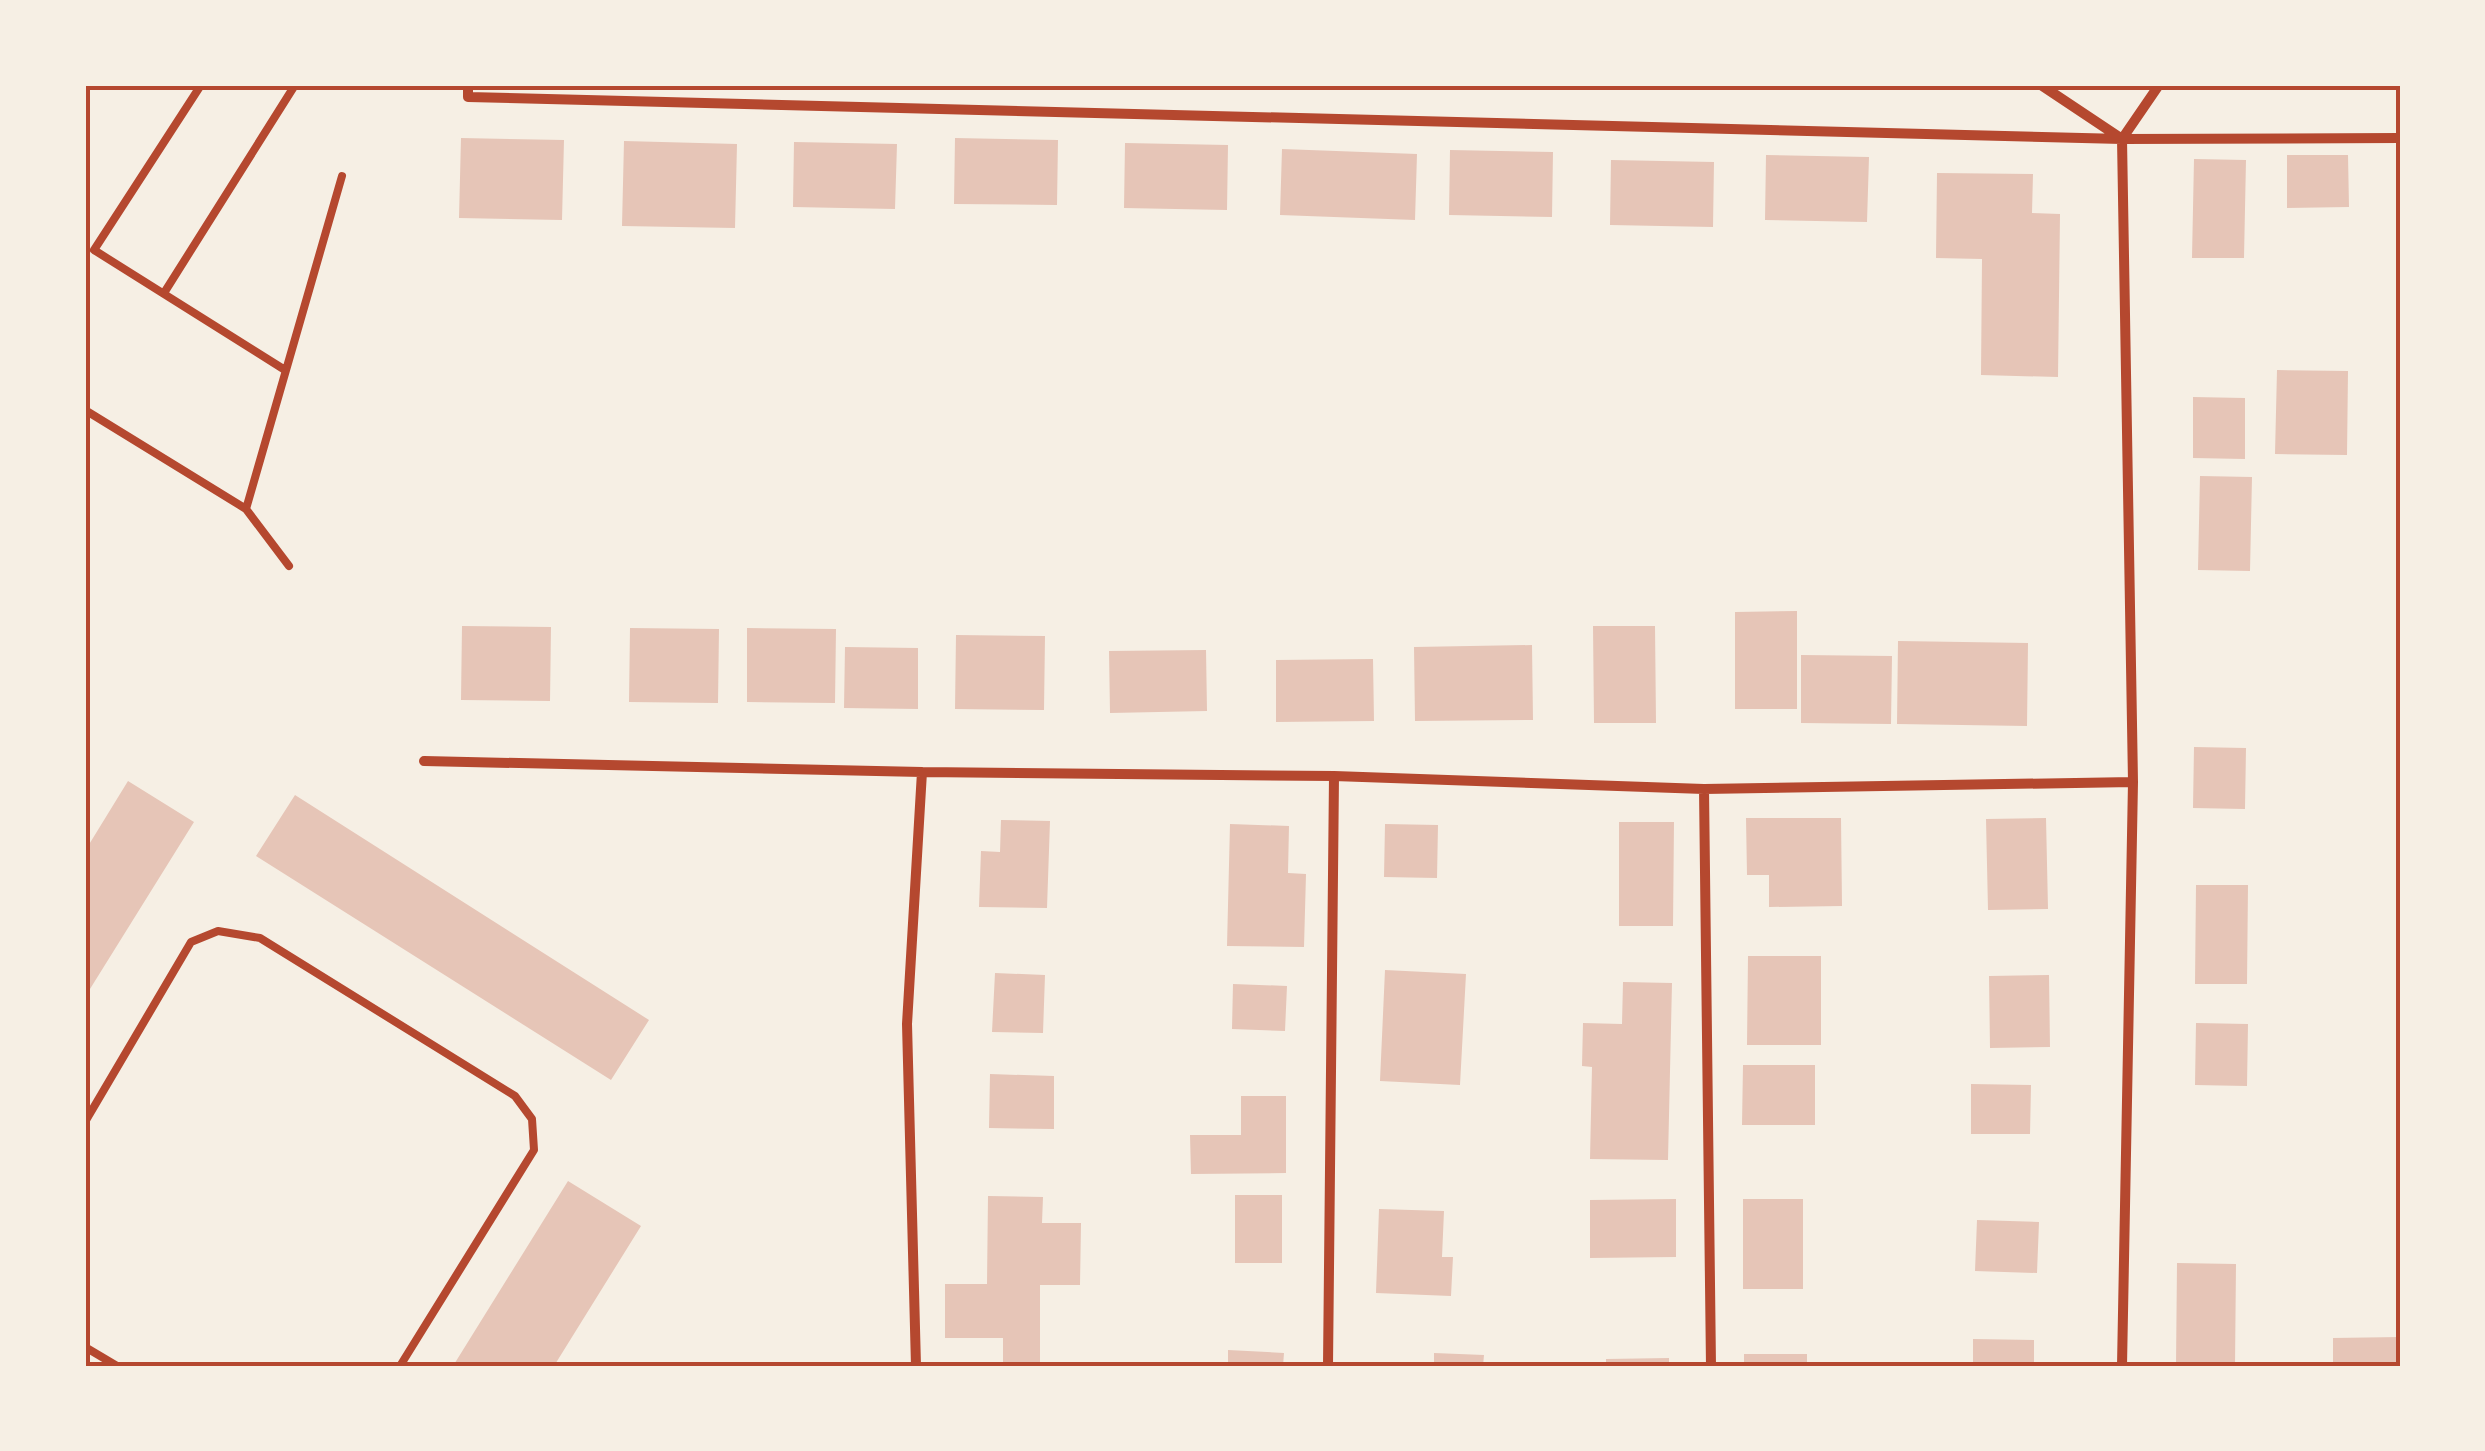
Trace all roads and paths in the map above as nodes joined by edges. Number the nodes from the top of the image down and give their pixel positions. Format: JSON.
{"nodes":[{"id":1,"x":201,"y":85,"type":"edge"},
{"id":2,"x":295,"y":85,"type":"edge"},
{"id":3,"x":2041,"y":85,"type":"edge"},
{"id":4,"x":2159,"y":85,"type":"edge"},
{"id":5,"x":468,"y":91,"type":"edge"},
{"id":6,"x":2400,"y":138,"type":"edge"},
{"id":7,"x":2122,"y":140,"type":"junction"},
{"id":8,"x":342,"y":176,"type":"dead end"},
{"id":9,"x":85,"y":244,"type":"edge"},
{"id":10,"x":94,"y":250,"type":"junction"},
{"id":11,"x":164,"y":293,"type":"junction"},
{"id":12,"x":286,"y":370,"type":"junction"},
{"id":13,"x":85,"y":410,"type":"edge"},
{"id":14,"x":246,"y":509,"type":"junction"},
{"id":15,"x":289,"y":566,"type":"dead end"},
{"id":16,"x":424,"y":761,"type":"dead end"},
{"id":17,"x":922,"y":772,"type":"junction"},
{"id":18,"x":1334,"y":776,"type":"junction"},
{"id":19,"x":2133,"y":782,"type":"junction"},
{"id":20,"x":1704,"y":789,"type":"junction"},
{"id":21,"x":85,"y":1122,"type":"edge"},
{"id":22,"x":85,"y":1347,"type":"edge"},
{"id":23,"x":117,"y":1366,"type":"edge"},
{"id":24,"x":400,"y":1366,"type":"edge"},
{"id":25,"x":916,"y":1366,"type":"edge"},
{"id":26,"x":1328,"y":1366,"type":"edge"},
{"id":27,"x":1711,"y":1366,"type":"edge"},
{"id":28,"x":2122,"y":1366,"type":"edge"}],
"edges":[{"from":1,"to":10,"type":"lane"},
{"from":2,"to":11,"type":"lane"},
{"from":3,"to":7,"type":"street"},
{"from":4,"to":7,"type":"street"},
{"from":5,"to":7,"type":"street"},
{"from":6,"to":7,"type":"street"},
{"from":7,"to":19,"type":"street"},
{"from":8,"to":12,"type":"lane"},
{"from":9,"to":10,"type":"lane"},
{"from":10,"to":11,"type":"lane"},
{"from":11,"to":12,"type":"lane"},
{"from":12,"to":14,"type":"lane"},
{"from":13,"to":14,"type":"lane"},
{"from":14,"to":15,"type":"lane"},
{"from":16,"to":17,"type":"street"},
{"from":17,"to":18,"type":"street"},
{"from":17,"to":25,"type":"street"},
{"from":18,"to":20,"type":"street"},
{"from":18,"to":26,"type":"street"},
{"from":19,"to":20,"type":"street"},
{"from":19,"to":28,"type":"street"},
{"from":20,"to":27,"type":"street"},
{"from":21,"to":24,"type":"lane"},
{"from":22,"to":23,"type":"lane"}]}
